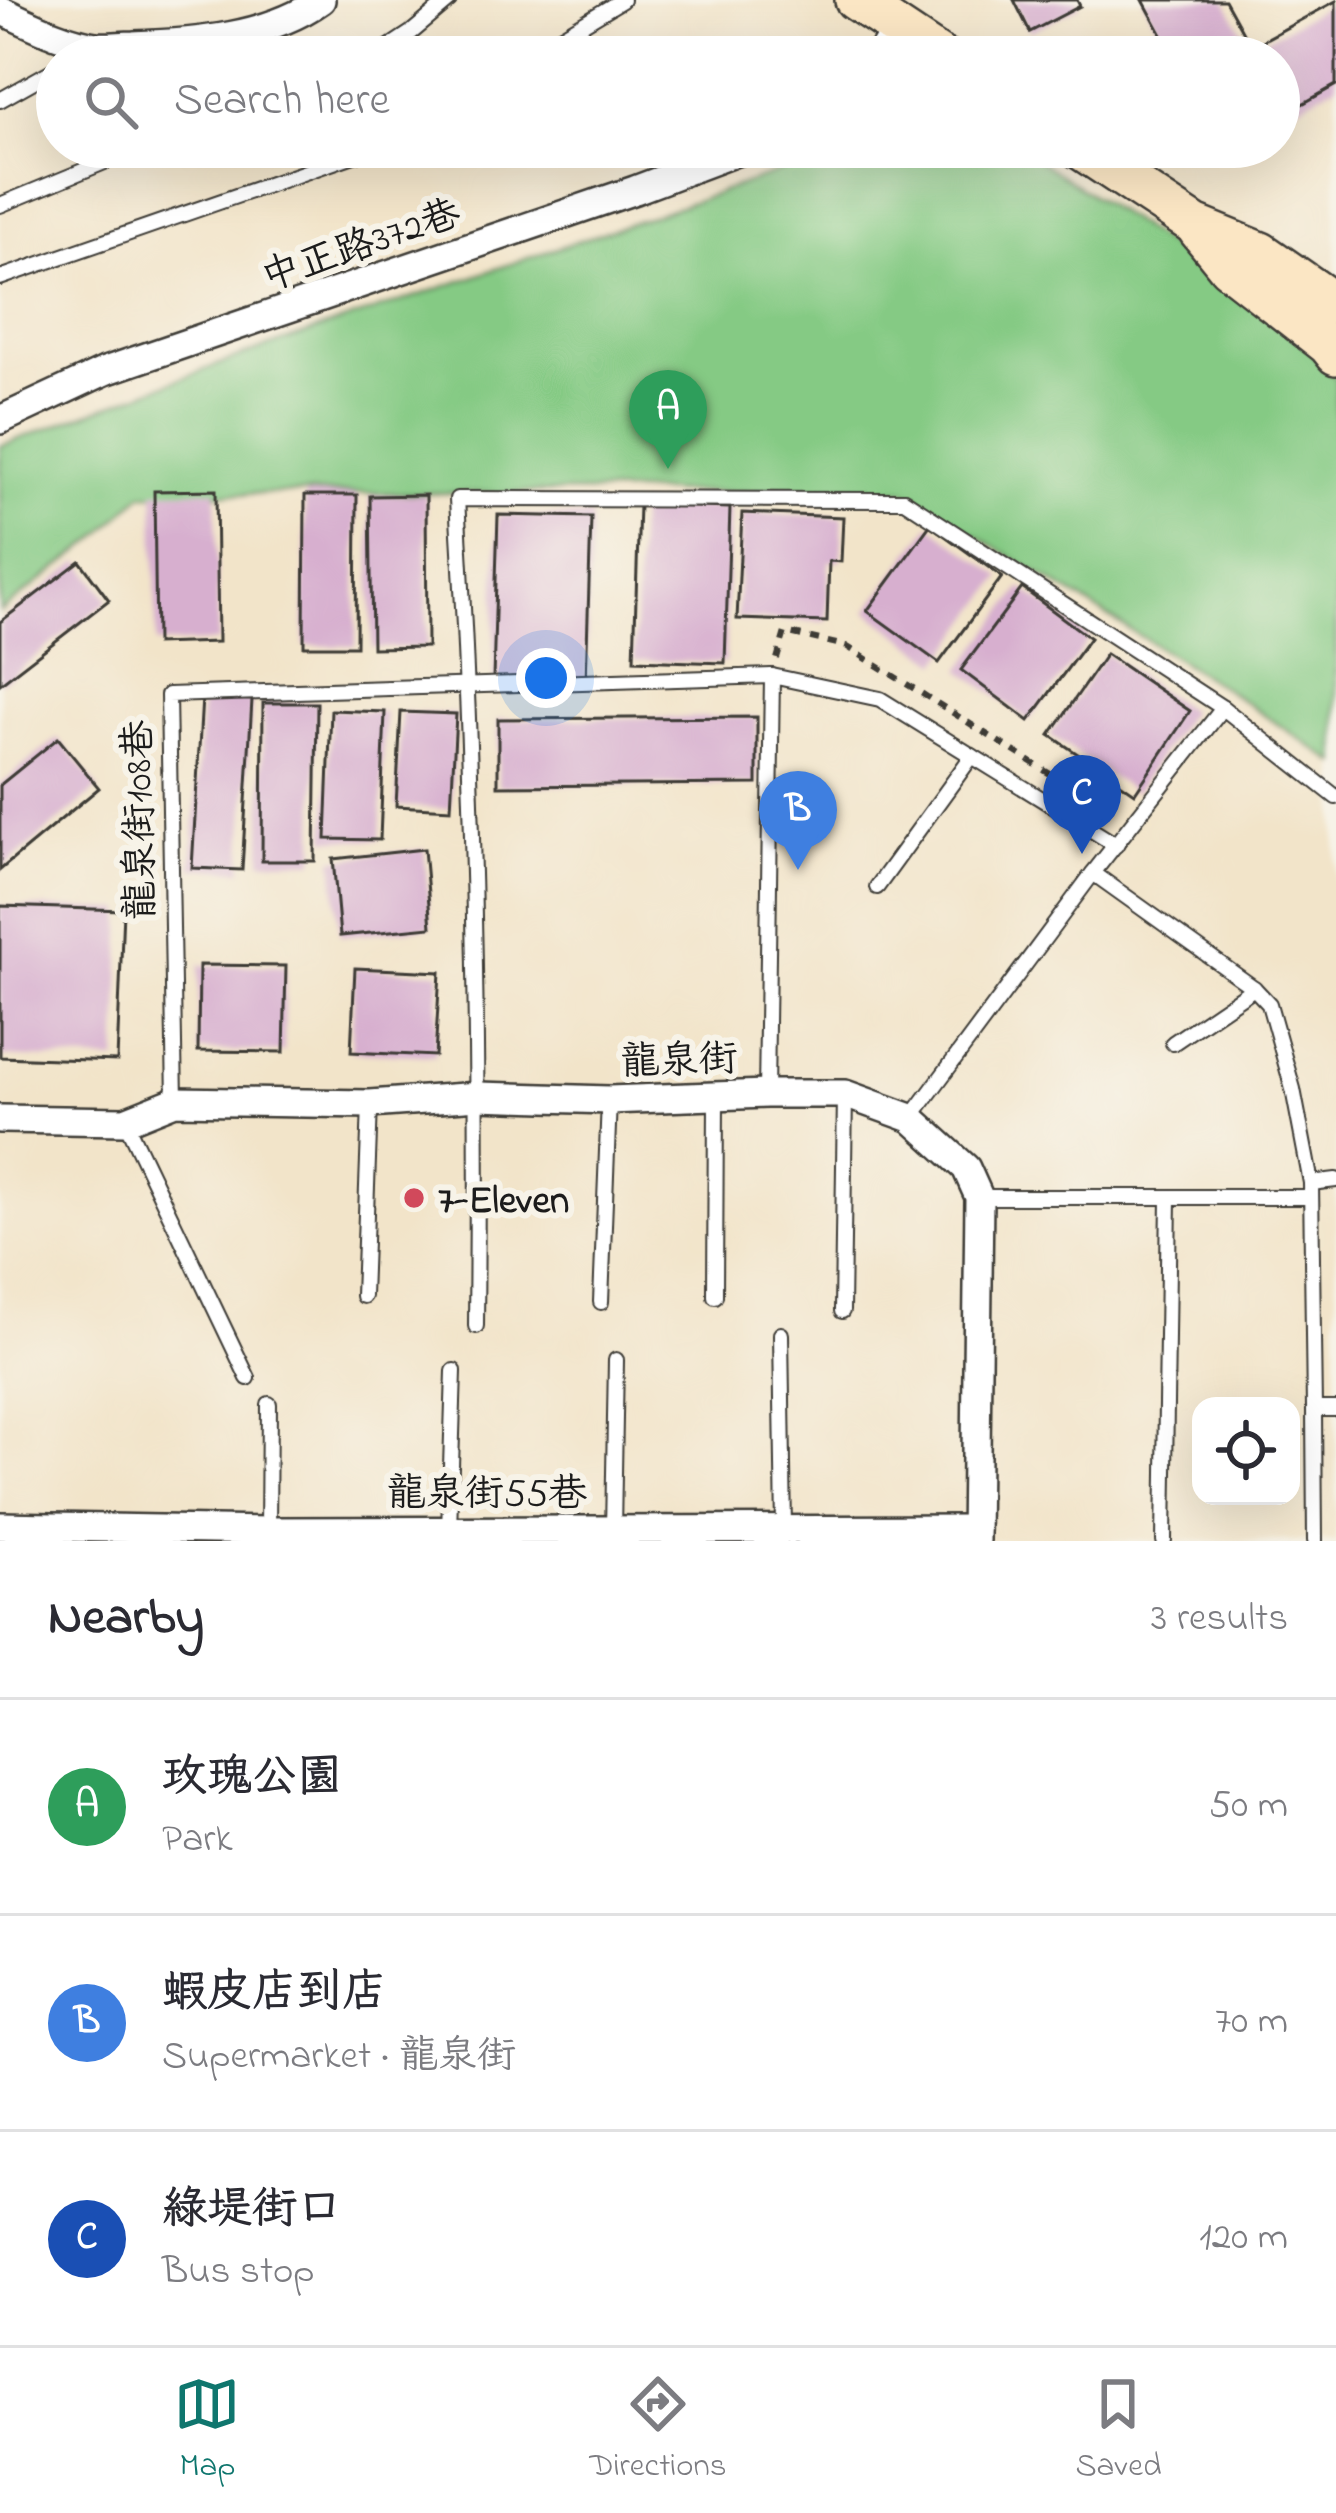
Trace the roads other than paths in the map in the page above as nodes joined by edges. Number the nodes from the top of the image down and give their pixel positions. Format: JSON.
{"nodes":[{"id":1,"x":321,"y":0,"type":"edge"},
{"id":2,"x":450,"y":0,"type":"edge"},
{"id":3,"x":622,"y":0,"type":"edge"},
{"id":4,"x":855,"y":0,"type":"edge"},
{"id":5,"x":0,"y":10,"type":"edge"},
{"id":6,"x":58,"y":36,"type":"edge"},
{"id":7,"x":222,"y":36,"type":"edge"},
{"id":8,"x":406,"y":36,"type":"edge"},
{"id":9,"x":562,"y":36,"type":"edge"},
{"id":10,"x":883,"y":36,"type":"edge"},
{"id":11,"x":36,"y":80,"type":"edge"},
{"id":12,"x":0,"y":100,"type":"edge"},
{"id":13,"x":89,"y":168,"type":"edge"},
{"id":14,"x":318,"y":168,"type":"edge"},
{"id":15,"x":693,"y":168,"type":"edge"},
{"id":16,"x":1109,"y":168,"type":"edge"},
{"id":17,"x":0,"y":205,"type":"edge"},
{"id":18,"x":1195,"y":225,"type":"junction"},
{"id":19,"x":0,"y":278,"type":"edge"},
{"id":20,"x":1336,"y":304,"type":"edge"},
{"id":21,"x":1336,"y":355,"type":"edge"},
{"id":22,"x":0,"y":420,"type":"edge"},
{"id":23,"x":772,"y":676,"type":"junction"},
{"id":24,"x":469,"y":687,"type":"junction"},
{"id":25,"x":1223,"y":708,"type":"junction"},
{"id":26,"x":972,"y":756,"type":"junction"},
{"id":27,"x":1336,"y":797,"type":"edge"},
{"id":28,"x":1116,"y":845,"type":"junction"},
{"id":29,"x":1093,"y":873,"type":"junction"},
{"id":30,"x":877,"y":887,"type":"dead end"},
{"id":31,"x":1255,"y":988,"type":"junction"},
{"id":32,"x":1173,"y":1043,"type":"dead end"},
{"id":33,"x":766,"y":1094,"type":"junction"},
{"id":34,"x":845,"y":1094,"type":"junction"},
{"id":35,"x":478,"y":1096,"type":"junction"},
{"id":36,"x":716,"y":1096,"type":"junction"},
{"id":37,"x":609,"y":1100,"type":"junction"},
{"id":38,"x":175,"y":1101,"type":"junction"},
{"id":39,"x":370,"y":1104,"type":"junction"},
{"id":40,"x":911,"y":1118,"type":"junction"},
{"id":41,"x":0,"y":1119,"type":"edge"},
{"id":42,"x":125,"y":1121,"type":"junction"},
{"id":43,"x":1336,"y":1180,"type":"edge"},
{"id":44,"x":1311,"y":1190,"type":"junction"},
{"id":45,"x":979,"y":1197,"type":"junction"},
{"id":46,"x":1169,"y":1198,"type":"junction"},
{"id":47,"x":363,"y":1296,"type":"dead end"},
{"id":48,"x":715,"y":1296,"type":"dead end"},
{"id":49,"x":601,"y":1302,"type":"dead end"},
{"id":50,"x":842,"y":1311,"type":"dead end"},
{"id":51,"x":476,"y":1326,"type":"dead end"},
{"id":52,"x":781,"y":1334,"type":"dead end"},
{"id":53,"x":616,"y":1360,"type":"dead end"},
{"id":54,"x":454,"y":1371,"type":"dead end"},
{"id":55,"x":248,"y":1378,"type":"dead end"},
{"id":56,"x":269,"y":1404,"type":"dead end"},
{"id":57,"x":1314,"y":1409,"type":"junction"},
{"id":58,"x":1336,"y":1409,"type":"edge"},
{"id":59,"x":0,"y":1526,"type":"edge"},
{"id":60,"x":784,"y":1529,"type":"junction"},
{"id":61,"x":449,"y":1530,"type":"junction"},
{"id":62,"x":268,"y":1531,"type":"junction"},
{"id":63,"x":613,"y":1535,"type":"edge"},
{"id":64,"x":975,"y":1535,"type":"edge"},
{"id":65,"x":1164,"y":1541,"type":"edge"},
{"id":66,"x":1315,"y":1541,"type":"edge"}],
"edges":[{"from":1,"to":7,"type":"street"},
{"from":2,"to":8,"type":"lane"},
{"from":3,"to":9,"type":"lane"},
{"from":4,"to":10,"type":"main road"},
{"from":5,"to":6,"type":"street"},
{"from":11,"to":12,"type":"lane"},
{"from":13,"to":17,"type":"lane"},
{"from":14,"to":19,"type":"lane"},
{"from":15,"to":22,"type":"street","name":"中正路372巷"},
{"from":16,"to":18,"type":"main road"},
{"from":18,"to":20,"type":"main road"},
{"from":18,"to":21,"type":"main road"},
{"from":23,"to":24,"type":"lane","name":"龍泉街108巷"},
{"from":23,"to":26,"type":"lane","name":"龍泉街108巷"},
{"from":23,"to":33,"type":"lane"},
{"from":24,"to":25,"type":"lane"},
{"from":24,"to":35,"type":"lane"},
{"from":24,"to":38,"type":"lane","name":"龍泉街108巷"},
{"from":25,"to":27,"type":"lane"},
{"from":25,"to":28,"type":"lane"},
{"from":26,"to":28,"type":"lane","name":"龍泉街108巷"},
{"from":26,"to":30,"type":"lane"},
{"from":28,"to":29,"type":"lane"},
{"from":29,"to":31,"type":"lane"},
{"from":29,"to":40,"type":"lane"},
{"from":31,"to":32,"type":"lane"},
{"from":31,"to":44,"type":"lane"},
{"from":33,"to":34,"type":"street","name":"龍泉街"},
{"from":33,"to":36,"type":"street","name":"龍泉街"},
{"from":34,"to":40,"type":"street","name":"龍泉街"},
{"from":34,"to":50,"type":"lane"},
{"from":35,"to":37,"type":"street","name":"龍泉街"},
{"from":35,"to":39,"type":"street","name":"龍泉街"},
{"from":35,"to":51,"type":"lane"},
{"from":36,"to":37,"type":"street","name":"龍泉街"},
{"from":36,"to":48,"type":"lane"},
{"from":37,"to":49,"type":"lane"},
{"from":38,"to":39,"type":"street","name":"龍泉街"},
{"from":38,"to":42,"type":"street","name":"龍泉街"},
{"from":39,"to":47,"type":"lane"},
{"from":40,"to":45,"type":"street","name":"龍泉街"},
{"from":41,"to":42,"type":"street","name":"龍泉街"},
{"from":42,"to":55,"type":"lane"},
{"from":43,"to":44,"type":"lane"},
{"from":44,"to":46,"type":"lane"},
{"from":44,"to":57,"type":"lane"},
{"from":45,"to":46,"type":"lane"},
{"from":45,"to":64,"type":"street"},
{"from":46,"to":65,"type":"lane"},
{"from":52,"to":60,"type":"lane"},
{"from":53,"to":63,"type":"lane"},
{"from":54,"to":61,"type":"lane"},
{"from":56,"to":62,"type":"lane"},
{"from":57,"to":58,"type":"lane"},
{"from":57,"to":66,"type":"lane"},
{"from":59,"to":62,"type":"street","name":"龍泉街55巷"},
{"from":60,"to":63,"type":"street","name":"龍泉街55巷"},
{"from":60,"to":64,"type":"street","name":"龍泉街55巷"},
{"from":61,"to":62,"type":"street","name":"龍泉街55巷"},
{"from":61,"to":63,"type":"street","name":"龍泉街55巷"}]}
